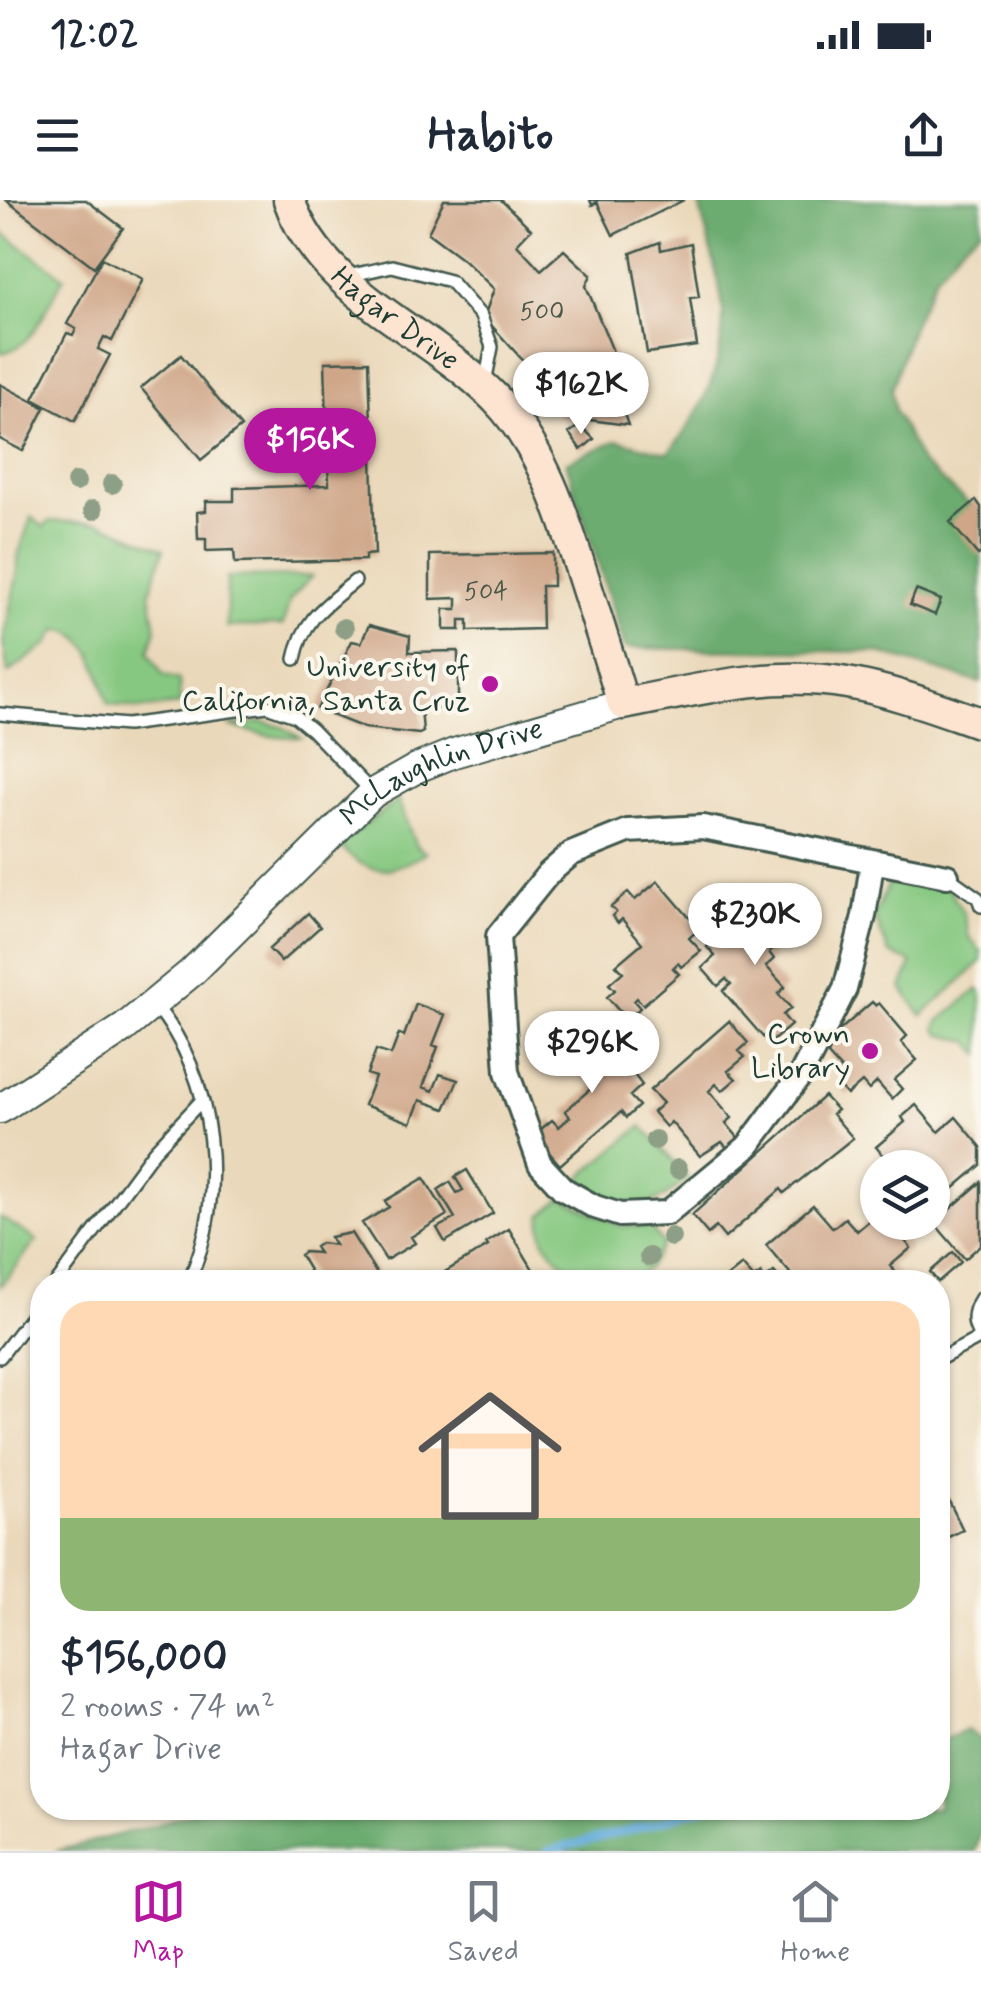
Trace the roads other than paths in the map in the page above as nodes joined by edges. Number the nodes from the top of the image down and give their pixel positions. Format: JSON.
{"nodes":[{"id":1,"x":289,"y":200,"type":"edge"},
{"id":2,"x":341,"y":278,"type":"junction"},
{"id":3,"x":484,"y":387,"type":"junction"},
{"id":4,"x":355,"y":580,"type":"dead end"},
{"id":5,"x":295,"y":659,"type":"dead end"},
{"id":6,"x":623,"y":704,"type":"junction"},
{"id":7,"x":0,"y":714,"type":"edge"},
{"id":8,"x":981,"y":723,"type":"edge"},
{"id":9,"x":373,"y":793,"type":"junction"},
{"id":10,"x":872,"y":864,"type":"junction"},
{"id":11,"x":947,"y":876,"type":"joint"},
{"id":12,"x":981,"y":906,"type":"edge"},
{"id":13,"x":154,"y":1004,"type":"junction"},
{"id":14,"x":202,"y":1100,"type":"junction"},
{"id":15,"x":0,"y":1109,"type":"edge"},
{"id":16,"x":66,"y":1270,"type":"edge"},
{"id":17,"x":192,"y":1270,"type":"edge"},
{"id":18,"x":981,"y":1298,"type":"edge"},
{"id":19,"x":30,"y":1318,"type":"edge"},
{"id":20,"x":981,"y":1337,"type":"edge"},
{"id":21,"x":950,"y":1354,"type":"edge"},
{"id":22,"x":0,"y":1357,"type":"edge"}],
"edges":[{"from":1,"to":2,"type":"main road","name":"Hagar Drive"},
{"from":2,"to":3,"type":"main road","name":"Hagar Drive"},
{"from":2,"to":3,"type":"lane"},
{"from":3,"to":6,"type":"main road","name":"Hagar Drive"},
{"from":4,"to":5,"type":"lane"},
{"from":6,"to":8,"type":"main road","name":"McLaughlin Drive"},
{"from":6,"to":9,"type":"street","name":"McLaughlin Drive"},
{"from":7,"to":9,"type":"lane"},
{"from":9,"to":13,"type":"street","name":"McLaughlin Drive"},
{"from":10,"to":10,"type":"street"},
{"from":10,"to":11,"type":"street"},
{"from":11,"to":12,"type":"lane"},
{"from":13,"to":14,"type":"lane"},
{"from":13,"to":15,"type":"street","name":"McLaughlin Drive"},
{"from":14,"to":16,"type":"lane"},
{"from":14,"to":17,"type":"lane"},
{"from":18,"to":20,"type":"lane"},
{"from":19,"to":22,"type":"lane"},
{"from":20,"to":21,"type":"lane"}]}
